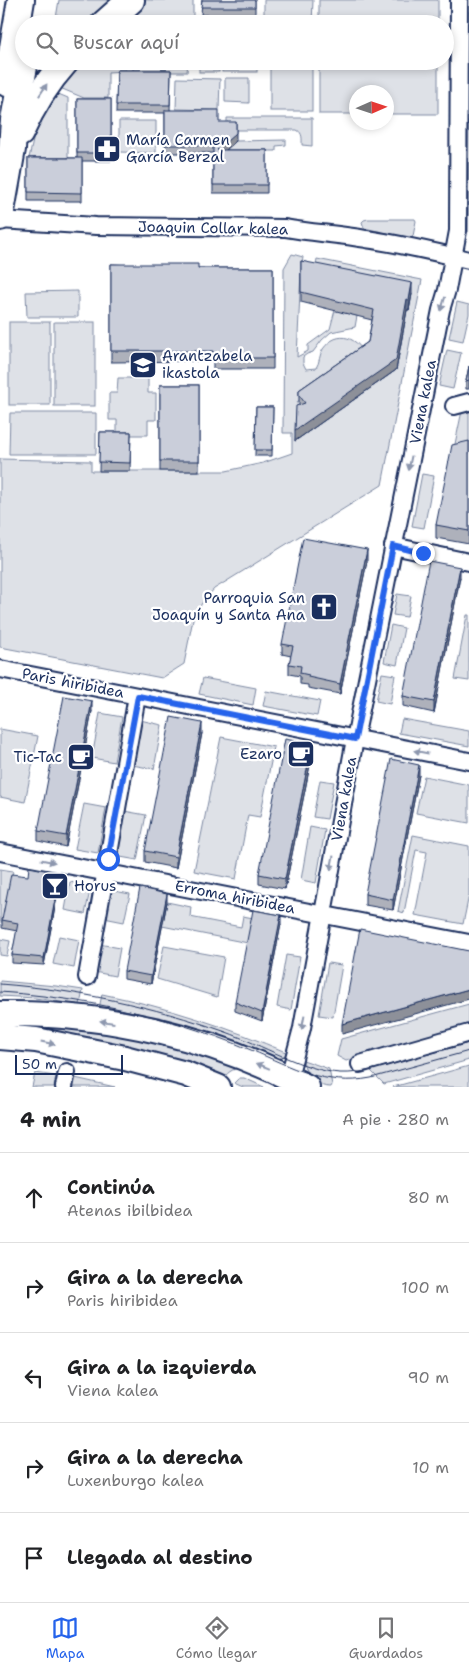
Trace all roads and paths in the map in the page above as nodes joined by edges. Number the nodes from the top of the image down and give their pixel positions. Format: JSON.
{"nodes":[{"id":1,"x":21,"y":0,"type":"edge"},
{"id":2,"x":36,"y":0,"type":"edge"},
{"id":3,"x":131,"y":0,"type":"edge"},
{"id":4,"x":458,"y":0,"type":"edge"},
{"id":5,"x":18,"y":15,"type":"edge"},
{"id":6,"x":34,"y":15,"type":"edge"},
{"id":7,"x":114,"y":15,"type":"edge"},
{"id":8,"x":15,"y":33,"type":"edge"},
{"id":9,"x":23,"y":70,"type":"edge"},
{"id":10,"x":58,"y":70,"type":"edge"},
{"id":11,"x":464,"y":89,"type":"edge"},
{"id":12,"x":0,"y":114,"type":"edge"},
{"id":13,"x":12,"y":149,"type":"junction"},
{"id":14,"x":0,"y":219,"type":"edge"},
{"id":15,"x":461,"y":258,"type":"edge"},
{"id":16,"x":393,"y":546,"type":"junction"},
{"id":17,"x":469,"y":562,"type":"edge"},
{"id":18,"x":0,"y":669,"type":"edge"},
{"id":19,"x":138,"y":696,"type":"junction"},
{"id":20,"x":355,"y":739,"type":"junction"},
{"id":21,"x":469,"y":761,"type":"edge"},
{"id":22,"x":0,"y":852,"type":"edge"},
{"id":23,"x":106,"y":872,"type":"junction"},
{"id":24,"x":323,"y":914,"type":"junction"},
{"id":25,"x":469,"y":943,"type":"edge"},
{"id":26,"x":87,"y":978,"type":"dead end"},
{"id":27,"x":0,"y":1014,"type":"edge"},
{"id":28,"x":469,"y":1033,"type":"edge"},
{"id":29,"x":0,"y":1037,"type":"edge"},
{"id":30,"x":360,"y":1064,"type":"dead end"},
{"id":31,"x":298,"y":1082,"type":"edge"},
{"id":32,"x":218,"y":1087,"type":"edge"}],
"edges":[{"from":1,"to":5,"type":"main road"},
{"from":2,"to":6,"type":"main road"},
{"from":3,"to":7,"type":"main road"},
{"from":4,"to":11,"type":"street","name":"Viena kalea"},
{"from":8,"to":12,"type":"main road"},
{"from":9,"to":13,"type":"main road"},
{"from":13,"to":10,"type":"main road","one_way":true},
{"from":11,"to":15,"type":"street","name":"Viena kalea"},
{"from":13,"to":14,"type":"main road"},
{"from":14,"to":15,"type":"street","name":"Joaquin Collar kalea"},
{"from":15,"to":16,"type":"street","name":"Viena kalea","one_way":true},
{"from":16,"to":17,"type":"street"},
{"from":16,"to":20,"type":"street","name":"Viena kalea"},
{"from":18,"to":19,"type":"street","name":"Paris hiribidea"},
{"from":19,"to":20,"type":"street","name":"Paris hiribidea"},
{"from":19,"to":23,"type":"street"},
{"from":21,"to":20,"type":"street","name":"Paris hiribidea","one_way":true},
{"from":20,"to":24,"type":"street","name":"Viena kalea","one_way":true},
{"from":22,"to":23,"type":"street","name":"Erroma hiribidea","one_way":true},
{"from":23,"to":24,"type":"street","name":"Erroma hiribidea"},
{"from":23,"to":26,"type":"street"},
{"from":24,"to":25,"type":"street","name":"Erroma hiribidea"},
{"from":24,"to":31,"type":"street","name":"Viena kalea","one_way":true},
{"from":31,"to":27,"type":"main road","one_way":true},
{"from":28,"to":30,"type":"street"},
{"from":29,"to":32,"type":"main road","one_way":true}]}
